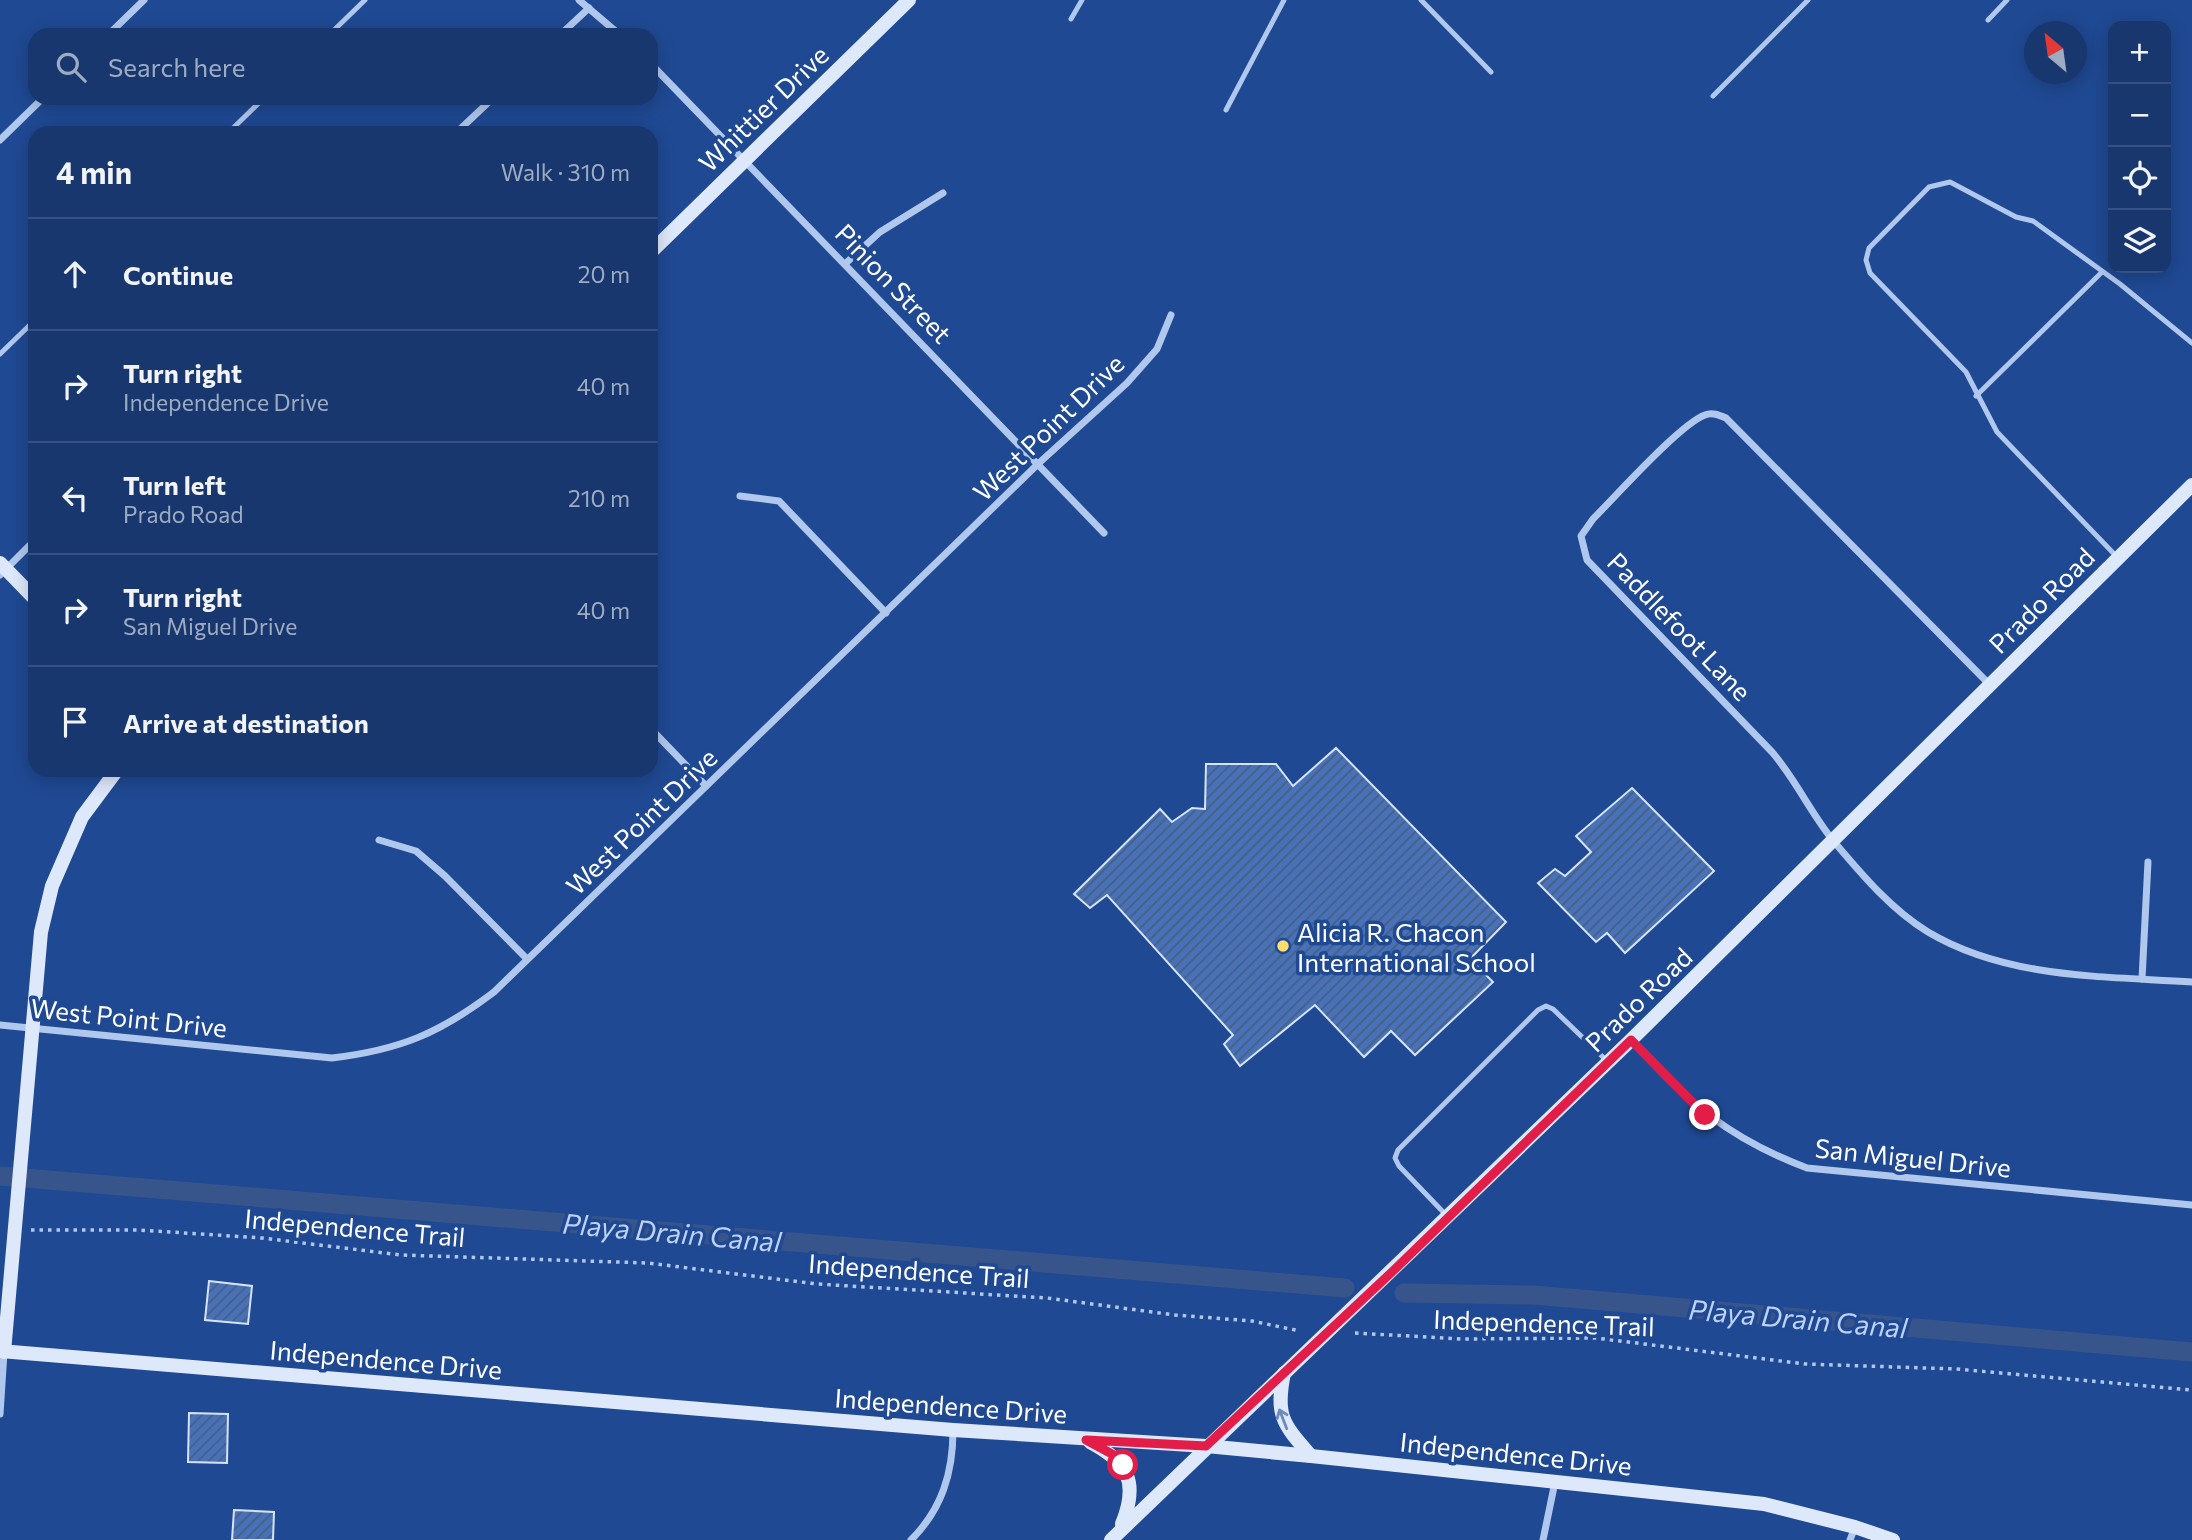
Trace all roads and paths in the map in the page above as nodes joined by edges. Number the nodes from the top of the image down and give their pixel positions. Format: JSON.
{"nodes":[{"id":1,"x":144,"y":0,"type":"edge"},
{"id":2,"x":365,"y":0,"type":"edge"},
{"id":3,"x":579,"y":0,"type":"edge"},
{"id":4,"x":1082,"y":0,"type":"edge"},
{"id":5,"x":1284,"y":0,"type":"edge"},
{"id":6,"x":1421,"y":0,"type":"edge"},
{"id":7,"x":1808,"y":0,"type":"edge"},
{"id":8,"x":2007,"y":0,"type":"edge"},
{"id":9,"x":906,"y":1,"type":"edge"},
{"id":10,"x":589,"y":8,"type":"junction"},
{"id":11,"x":1072,"y":19,"type":"dead end"},
{"id":12,"x":1988,"y":20,"type":"dead end"},
{"id":13,"x":115,"y":28,"type":"edge"},
{"id":14,"x":336,"y":28,"type":"edge"},
{"id":15,"x":568,"y":28,"type":"edge"},
{"id":16,"x":612,"y":28,"type":"edge"},
{"id":17,"x":658,"y":71,"type":"edge"},
{"id":18,"x":1491,"y":72,"type":"dead end"},
{"id":19,"x":1713,"y":96,"type":"dead end"},
{"id":20,"x":36,"y":105,"type":"edge"},
{"id":21,"x":257,"y":105,"type":"edge"},
{"id":22,"x":486,"y":105,"type":"edge"},
{"id":23,"x":1226,"y":110,"type":"dead end"},
{"id":24,"x":235,"y":126,"type":"edge"},
{"id":25,"x":463,"y":126,"type":"edge"},
{"id":26,"x":0,"y":140,"type":"edge"},
{"id":27,"x":745,"y":160,"type":"junction"},
{"id":28,"x":943,"y":193,"type":"dead end"},
{"id":29,"x":658,"y":245,"type":"edge"},
{"id":30,"x":846,"y":263,"type":"junction"},
{"id":31,"x":2102,"y":272,"type":"junction"},
{"id":32,"x":1171,"y":315,"type":"dead end"},
{"id":33,"x":28,"y":327,"type":"edge"},
{"id":34,"x":2192,"y":343,"type":"edge"},
{"id":35,"x":0,"y":354,"type":"edge"},
{"id":36,"x":1976,"y":396,"type":"junction"},
{"id":37,"x":1039,"y":463,"type":"junction"},
{"id":38,"x":2192,"y":485,"type":"edge"},
{"id":39,"x":740,"y":496,"type":"dead end"},
{"id":40,"x":1104,"y":533,"type":"dead end"},
{"id":41,"x":28,"y":546,"type":"edge"},
{"id":42,"x":2118,"y":558,"type":"junction"},
{"id":43,"x":2,"y":569,"type":"edge"},
{"id":44,"x":28,"y":592,"type":"edge"},
{"id":45,"x":886,"y":613,"type":"junction"},
{"id":46,"x":1990,"y":685,"type":"junction"},
{"id":47,"x":658,"y":736,"type":"edge"},
{"id":48,"x":112,"y":777,"type":"edge"},
{"id":49,"x":706,"y":786,"type":"junction"},
{"id":50,"x":379,"y":840,"type":"dead end"},
{"id":51,"x":1833,"y":841,"type":"junction"},
{"id":52,"x":2148,"y":862,"type":"dead end"},
{"id":53,"x":527,"y":959,"type":"junction"},
{"id":54,"x":2142,"y":979,"type":"junction"},
{"id":55,"x":2192,"y":982,"type":"edge"},
{"id":56,"x":0,"y":1025,"type":"edge"},
{"id":57,"x":31,"y":1027,"type":"junction"},
{"id":58,"x":1631,"y":1040,"type":"junction"},
{"id":59,"x":1608,"y":1062,"type":"junction"},
{"id":60,"x":2192,"y":1205,"type":"edge"},
{"id":61,"x":1448,"y":1217,"type":"junction"},
{"id":62,"x":32,"y":1230,"type":"dead end"},
{"id":63,"x":1300,"y":1331,"type":"dead end"},
{"id":64,"x":1355,"y":1334,"type":"dead end"},
{"id":65,"x":2,"y":1352,"type":"edge"},
{"id":66,"x":1284,"y":1373,"type":"junction"},
{"id":67,"x":2192,"y":1390,"type":"edge"},
{"id":68,"x":0,"y":1414,"type":"edge"},
{"id":69,"x":953,"y":1430,"type":"junction"},
{"id":70,"x":1086,"y":1440,"type":"junction"},
{"id":71,"x":1206,"y":1446,"type":"junction"},
{"id":72,"x":1311,"y":1456,"type":"junction"},
{"id":73,"x":1555,"y":1482,"type":"junction"},
{"id":74,"x":1852,"y":1533,"type":"edge"},
{"id":75,"x":1114,"y":1536,"type":"edge"},
{"id":76,"x":911,"y":1540,"type":"edge"},
{"id":77,"x":1543,"y":1540,"type":"edge"},
{"id":78,"x":1893,"y":1540,"type":"edge"}],
"edges":[{"from":1,"to":13,"type":"street"},
{"from":2,"to":14,"type":"lane"},
{"from":3,"to":10,"type":"street"},
{"from":4,"to":11,"type":"lane"},
{"from":5,"to":23,"type":"lane"},
{"from":6,"to":18,"type":"lane"},
{"from":7,"to":19,"type":"lane"},
{"from":8,"to":12,"type":"lane"},
{"from":9,"to":27,"type":"street","name":"Whittier Drive"},
{"from":10,"to":15,"type":"street"},
{"from":10,"to":16,"type":"street"},
{"from":17,"to":27,"type":"street","name":"Pinion Street"},
{"from":20,"to":26,"type":"street"},
{"from":21,"to":24,"type":"lane"},
{"from":22,"to":25,"type":"street"},
{"from":27,"to":29,"type":"street","name":"Whittier Drive"},
{"from":27,"to":30,"type":"street","name":"Pinion Street"},
{"from":28,"to":30,"type":"street"},
{"from":30,"to":37,"type":"street","name":"Pinion Street"},
{"from":31,"to":34,"type":"lane"},
{"from":31,"to":36,"type":"lane"},
{"from":31,"to":36,"type":"lane"},
{"from":32,"to":37,"type":"street","name":"West Point Drive"},
{"from":33,"to":35,"type":"lane"},
{"from":36,"to":42,"type":"lane"},
{"from":37,"to":40,"type":"street","name":"Pinion Street"},
{"from":37,"to":45,"type":"street","name":"West Point Drive"},
{"from":38,"to":42,"type":"street","name":"Prado Road"},
{"from":39,"to":45,"type":"street"},
{"from":41,"to":43,"type":"street"},
{"from":42,"to":46,"type":"street","name":"Prado Road"},
{"from":43,"to":44,"type":"street"},
{"from":45,"to":49,"type":"street","name":"West Point Drive"},
{"from":46,"to":51,"type":"street","name":"Prado Road"},
{"from":46,"to":51,"type":"street","name":"Paddlefoot Lane"},
{"from":47,"to":49,"type":"street"},
{"from":48,"to":57,"type":"street"},
{"from":49,"to":53,"type":"street","name":"West Point Drive"},
{"from":50,"to":53,"type":"street"},
{"from":51,"to":54,"type":"street","name":"Paddlefoot Lane"},
{"from":51,"to":58,"type":"street","name":"Prado Road"},
{"from":52,"to":54,"type":"street"},
{"from":53,"to":57,"type":"street","name":"West Point Drive"},
{"from":54,"to":55,"type":"street","name":"Paddlefoot Lane"},
{"from":56,"to":57,"type":"street","name":"West Point Drive"},
{"from":57,"to":65,"type":"street"},
{"from":58,"to":59,"type":"street","name":"Prado Road"},
{"from":58,"to":60,"type":"street","name":"San Miguel Drive"},
{"from":59,"to":61,"type":"street","name":"Prado Road"},
{"from":59,"to":61,"type":"lane"},
{"from":61,"to":66,"type":"street","name":"Prado Road"},
{"from":62,"to":63,"type":"path","name":"Independence Trail"},
{"from":64,"to":67,"type":"path","name":"Independence Trail"},
{"from":65,"to":68,"type":"street"},
{"from":65,"to":69,"type":"street","name":"Independence Drive"},
{"from":66,"to":71,"type":"street","name":"Prado Road"},
{"from":72,"to":66,"type":"street","one_way":true},
{"from":69,"to":70,"type":"street","name":"Independence Drive"},
{"from":69,"to":76,"type":"street"},
{"from":70,"to":71,"type":"street","name":"Independence Drive"},
{"from":70,"to":75,"type":"street"},
{"from":71,"to":72,"type":"street","name":"Independence Drive"},
{"from":71,"to":75,"type":"street","name":"Prado Road"},
{"from":72,"to":73,"type":"street","name":"Independence Drive"},
{"from":73,"to":74,"type":"street","name":"Independence Drive"},
{"from":73,"to":77,"type":"street"},
{"from":74,"to":78,"type":"street","name":"Independence Drive"}]}
